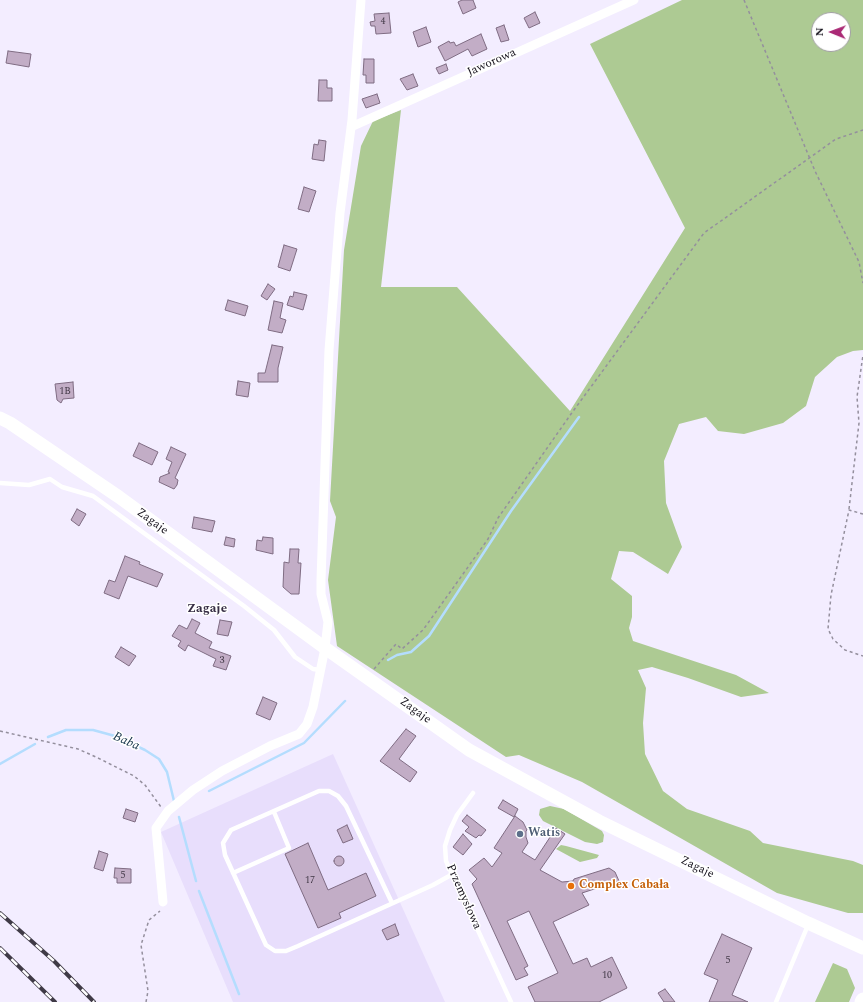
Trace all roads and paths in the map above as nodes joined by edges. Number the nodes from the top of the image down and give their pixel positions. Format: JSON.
{"nodes":[{"id":1,"x":361,"y":0,"type":"edge"},
{"id":2,"x":634,"y":0,"type":"edge"},
{"id":3,"x":744,"y":0,"type":"edge"},
{"id":4,"x":351,"y":127,"type":"junction"},
{"id":5,"x":863,"y":130,"type":"edge"},
{"id":6,"x":809,"y":158,"type":"junction"},
{"id":7,"x":863,"y":283,"type":"edge"},
{"id":8,"x":863,"y":354,"type":"edge"},
{"id":9,"x":0,"y":418,"type":"edge"},
{"id":10,"x":0,"y":483,"type":"edge"},
{"id":11,"x":849,"y":510,"type":"junction"},
{"id":12,"x":863,"y":514,"type":"edge"},
{"id":13,"x":325,"y":648,"type":"junction"},
{"id":14,"x":863,"y":656,"type":"edge"},
{"id":15,"x":320,"y":670,"type":"junction"},
{"id":16,"x":368,"y":677,"type":"junction"},
{"id":17,"x":0,"y":731,"type":"edge"},
{"id":18,"x":473,"y":793,"type":"dead end"},
{"id":19,"x":168,"y":811,"type":"junction"},
{"id":20,"x":274,"y":812,"type":"junction"},
{"id":21,"x":232,"y":873,"type":"junction"},
{"id":22,"x":451,"y":875,"type":"junction"},
{"id":23,"x":162,"y":902,"type":"joint"},
{"id":24,"x":392,"y":903,"type":"junction"},
{"id":25,"x":808,"y":923,"type":"junction"},
{"id":26,"x":863,"y":948,"type":"edge"},
{"id":27,"x":146,"y":1002,"type":"edge"},
{"id":28,"x":511,"y":1002,"type":"edge"},
{"id":29,"x":776,"y":1002,"type":"edge"}],
"edges":[{"from":1,"to":4,"type":"street"},
{"from":2,"to":4,"type":"street","name":"Jaworowa"},
{"from":3,"to":6,"type":"path"},
{"from":4,"to":13,"type":"street"},
{"from":5,"to":6,"type":"path"},
{"from":6,"to":7,"type":"path"},
{"from":6,"to":16,"type":"path"},
{"from":8,"to":11,"type":"path"},
{"from":9,"to":13,"type":"main road","name":"Zagaje"},
{"from":10,"to":15,"type":"lane"},
{"from":11,"to":12,"type":"path"},
{"from":11,"to":14,"type":"path"},
{"from":13,"to":15,"type":"street"},
{"from":13,"to":16,"type":"main road","name":"Zagaje"},
{"from":15,"to":19,"type":"street"},
{"from":16,"to":25,"type":"main road","name":"Zagaje"},
{"from":17,"to":19,"type":"path"},
{"from":18,"to":22,"type":"lane","name":"Przemysłowa"},
{"from":19,"to":23,"type":"street"},
{"from":20,"to":21,"type":"lane"},
{"from":20,"to":21,"type":"lane"},
{"from":20,"to":24,"type":"lane"},
{"from":21,"to":24,"type":"lane"},
{"from":22,"to":24,"type":"lane"},
{"from":22,"to":28,"type":"lane","name":"Przemysłowa"},
{"from":23,"to":27,"type":"path"},
{"from":25,"to":26,"type":"main road","name":"Zagaje"},
{"from":25,"to":29,"type":"lane"}]}
